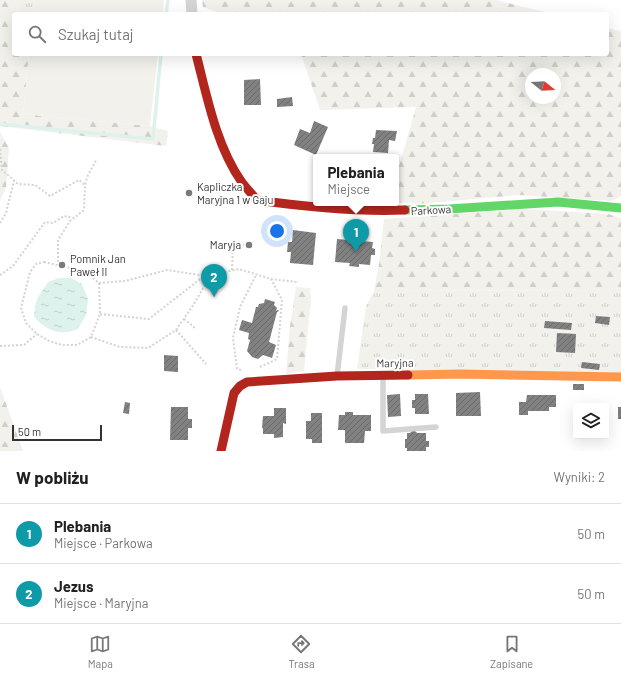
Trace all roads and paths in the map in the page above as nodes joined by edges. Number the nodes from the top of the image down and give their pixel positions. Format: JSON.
{"nodes":[{"id":1,"x":191,"y":0,"type":"edge"},
{"id":2,"x":192,"y":12,"type":"edge"},
{"id":3,"x":197,"y":56,"type":"edge"},
{"id":4,"x":0,"y":149,"type":"edge"},
{"id":5,"x":97,"y":159,"type":"dead end"},
{"id":6,"x":14,"y":181,"type":"junction"},
{"id":7,"x":85,"y":185,"type":"junction"},
{"id":8,"x":621,"y":208,"type":"edge"},
{"id":9,"x":72,"y":218,"type":"junction"},
{"id":10,"x":0,"y":223,"type":"edge"},
{"id":11,"x":249,"y":245,"type":"dead end"},
{"id":12,"x":58,"y":266,"type":"junction"},
{"id":13,"x":232,"y":270,"type":"junction"},
{"id":14,"x":225,"y":272,"type":"junction"},
{"id":15,"x":256,"y":274,"type":"junction"},
{"id":16,"x":0,"y":275,"type":"edge"},
{"id":17,"x":211,"y":275,"type":"junction"},
{"id":18,"x":204,"y":276,"type":"junction"},
{"id":19,"x":271,"y":279,"type":"junction"},
{"id":20,"x":297,"y":282,"type":"dead end"},
{"id":21,"x":99,"y":283,"type":"junction"},
{"id":22,"x":214,"y":297,"type":"dead end"},
{"id":23,"x":345,"y":308,"type":"dead end"},
{"id":24,"x":100,"y":314,"type":"junction"},
{"id":25,"x":184,"y":319,"type":"junction"},
{"id":26,"x":194,"y":328,"type":"dead end"},
{"id":27,"x":176,"y":330,"type":"junction"},
{"id":28,"x":37,"y":334,"type":"junction"},
{"id":29,"x":91,"y":337,"type":"junction"},
{"id":30,"x":0,"y":346,"type":"edge"},
{"id":31,"x":206,"y":364,"type":"dead end"},
{"id":32,"x":257,"y":368,"type":"dead end"},
{"id":33,"x":244,"y":370,"type":"dead end"},
{"id":34,"x":383,"y":375,"type":"junction"},
{"id":35,"x":337,"y":376,"type":"junction"},
{"id":36,"x":621,"y":377,"type":"edge"},
{"id":37,"x":436,"y":427,"type":"dead end"},
{"id":38,"x":221,"y":451,"type":"edge"}],
"edges":[{"from":1,"to":2,"type":"street"},
{"from":3,"to":8,"type":"street","name":"Parkowa"},
{"from":4,"to":6,"type":"path"},
{"from":5,"to":7,"type":"path"},
{"from":6,"to":7,"type":"path"},
{"from":6,"to":10,"type":"path"},
{"from":7,"to":9,"type":"path"},
{"from":9,"to":12,"type":"path"},
{"from":9,"to":16,"type":"path"},
{"from":11,"to":13,"type":"path"},
{"from":12,"to":21,"type":"path"},
{"from":12,"to":28,"type":"path"},
{"from":13,"to":14,"type":"path"},
{"from":13,"to":15,"type":"path"},
{"from":14,"to":17,"type":"path"},
{"from":14,"to":22,"type":"path"},
{"from":15,"to":19,"type":"path"},
{"from":15,"to":33,"type":"path"},
{"from":17,"to":18,"type":"path"},
{"from":17,"to":25,"type":"path"},
{"from":18,"to":21,"type":"path"},
{"from":18,"to":24,"type":"path"},
{"from":19,"to":20,"type":"path"},
{"from":19,"to":32,"type":"path"},
{"from":21,"to":24,"type":"path"},
{"from":23,"to":35,"type":"lane"},
{"from":24,"to":29,"type":"path"},
{"from":25,"to":26,"type":"path"},
{"from":25,"to":27,"type":"path"},
{"from":27,"to":29,"type":"path"},
{"from":27,"to":31,"type":"path"},
{"from":28,"to":29,"type":"path"},
{"from":28,"to":30,"type":"path"},
{"from":34,"to":35,"type":"street","name":"Maryjna"},
{"from":34,"to":36,"type":"street","name":"Maryjna"},
{"from":34,"to":37,"type":"lane"},
{"from":35,"to":38,"type":"street","name":"Maryjna"}]}
